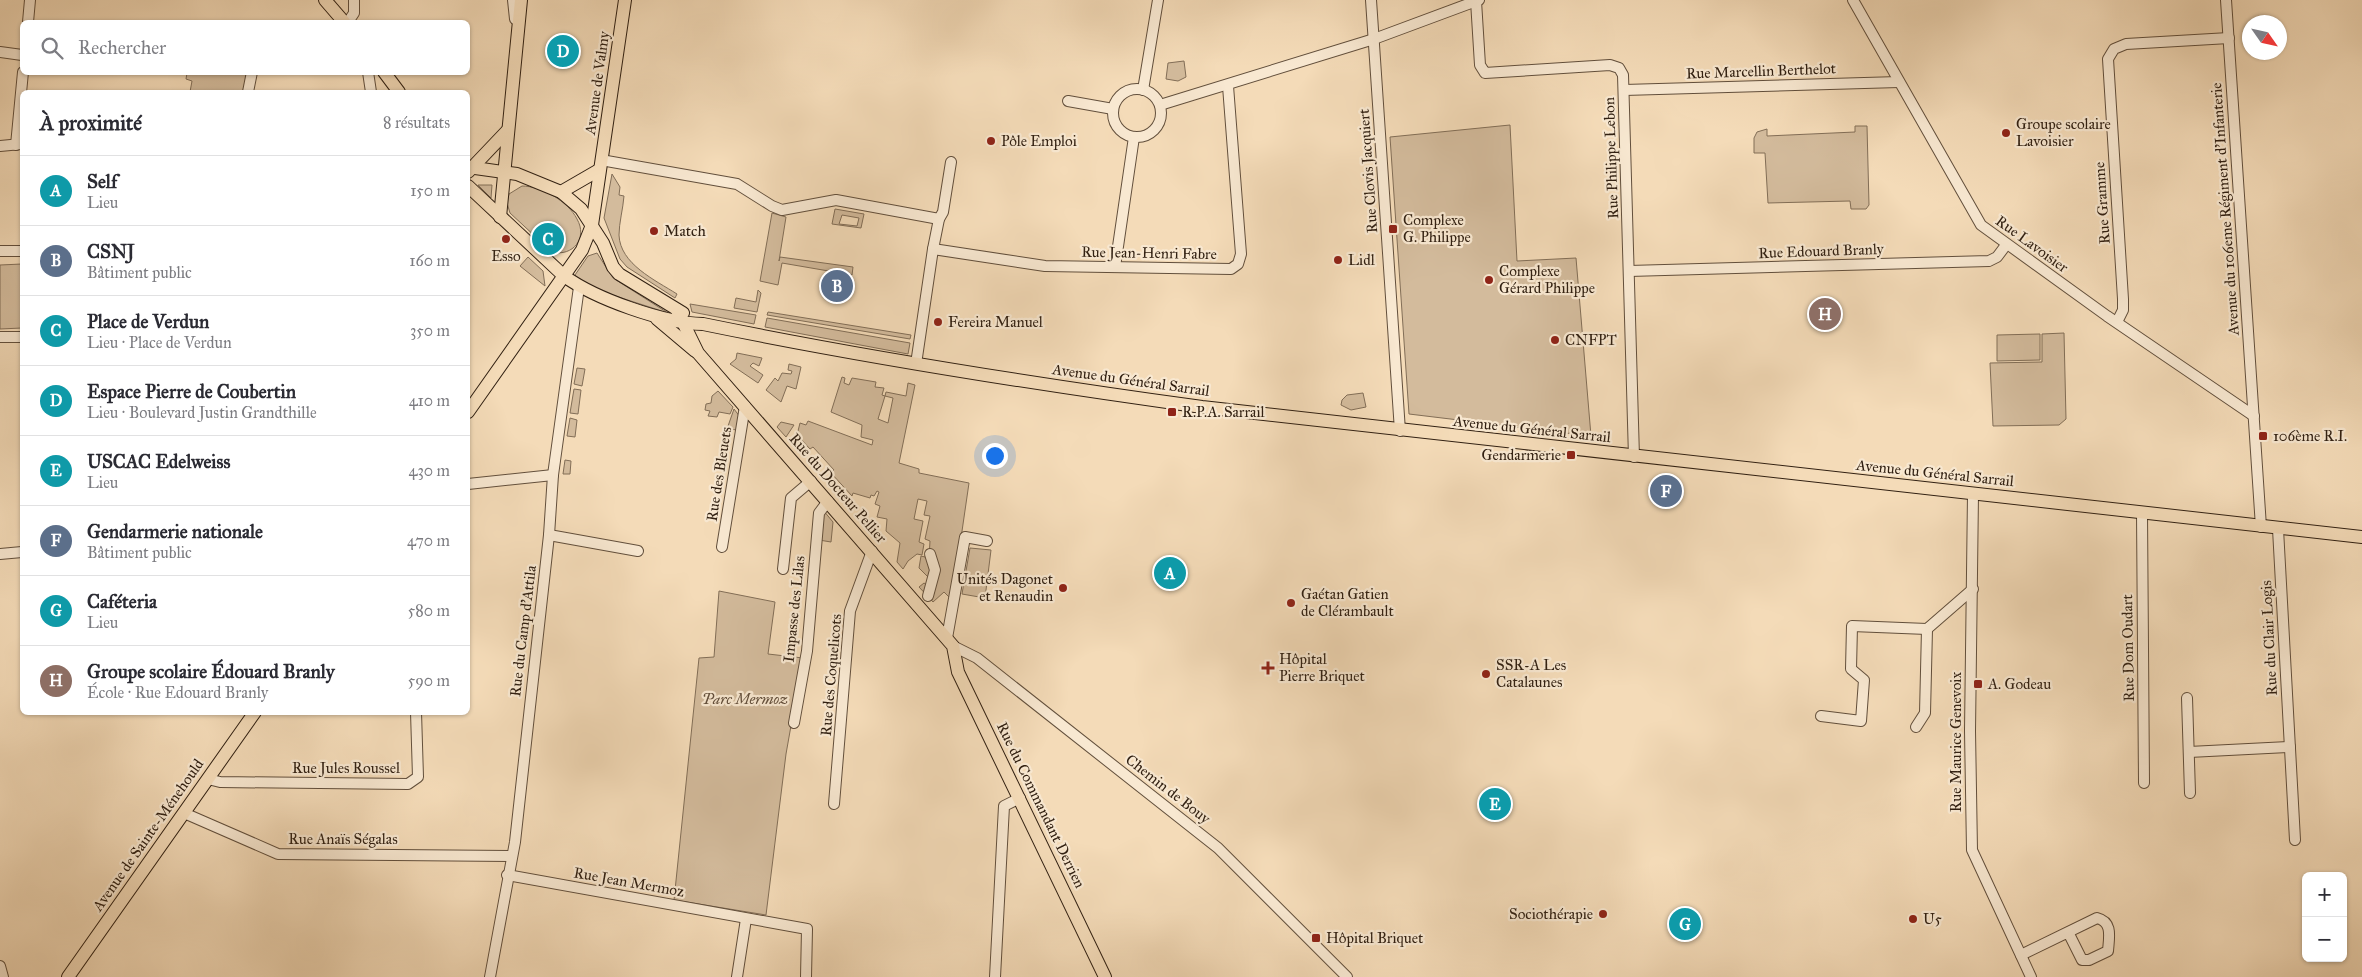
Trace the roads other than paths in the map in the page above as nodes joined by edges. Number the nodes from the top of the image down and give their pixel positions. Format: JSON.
{"nodes":[{"id":1,"x":30,"y":0,"type":"edge"},
{"id":2,"x":325,"y":0,"type":"edge"},
{"id":3,"x":354,"y":0,"type":"edge"},
{"id":4,"x":513,"y":0,"type":"edge"},
{"id":5,"x":521,"y":0,"type":"edge"},
{"id":6,"x":625,"y":0,"type":"edge"},
{"id":7,"x":1158,"y":0,"type":"edge"},
{"id":8,"x":1371,"y":0,"type":"edge"},
{"id":9,"x":1477,"y":0,"type":"edge"},
{"id":10,"x":1853,"y":0,"type":"edge"},
{"id":11,"x":2226,"y":0,"type":"edge"},
{"id":12,"x":28,"y":20,"type":"edge"},
{"id":13,"x":342,"y":20,"type":"edge"},
{"id":14,"x":349,"y":20,"type":"edge"},
{"id":15,"x":517,"y":37,"type":"junction"},
{"id":16,"x":2229,"y":38,"type":"junction"},
{"id":17,"x":1374,"y":39,"type":"junction"},
{"id":18,"x":0,"y":52,"type":"edge"},
{"id":19,"x":20,"y":55,"type":"edge"},
{"id":20,"x":23,"y":75,"type":"edge"},
{"id":21,"x":251,"y":75,"type":"edge"},
{"id":22,"x":368,"y":75,"type":"edge"},
{"id":23,"x":386,"y":75,"type":"edge"},
{"id":24,"x":1899,"y":82,"type":"junction"},
{"id":25,"x":1228,"y":86,"type":"junction"},
{"id":26,"x":22,"y":90,"type":"edge"},
{"id":27,"x":248,"y":90,"type":"edge"},
{"id":28,"x":371,"y":90,"type":"edge"},
{"id":29,"x":398,"y":90,"type":"edge"},
{"id":30,"x":1143,"y":90,"type":"junction"},
{"id":31,"x":1624,"y":90,"type":"junction"},
{"id":32,"x":1068,"y":101,"type":"dead end"},
{"id":33,"x":1160,"y":105,"type":"junction"},
{"id":34,"x":1113,"y":109,"type":"junction"},
{"id":35,"x":20,"y":126,"type":"edge"},
{"id":36,"x":507,"y":131,"type":"junction"},
{"id":37,"x":1134,"y":138,"type":"junction"},
{"id":38,"x":19,"y":144,"type":"edge"},
{"id":39,"x":0,"y":146,"type":"edge"},
{"id":40,"x":951,"y":162,"type":"dead end"},
{"id":41,"x":600,"y":165,"type":"junction"},
{"id":42,"x":503,"y":166,"type":"junction"},
{"id":43,"x":470,"y":168,"type":"edge"},
{"id":44,"x":470,"y":169,"type":"edge"},
{"id":45,"x":517,"y":174,"type":"junction"},
{"id":46,"x":470,"y":188,"type":"edge"},
{"id":47,"x":501,"y":189,"type":"junction"},
{"id":48,"x":561,"y":192,"type":"junction"},
{"id":49,"x":500,"y":217,"type":"junction"},
{"id":50,"x":938,"y":218,"type":"junction"},
{"id":51,"x":592,"y":225,"type":"junction"},
{"id":52,"x":2006,"y":245,"type":"junction"},
{"id":53,"x":933,"y":249,"type":"junction"},
{"id":54,"x":0,"y":251,"type":"edge"},
{"id":55,"x":20,"y":251,"type":"edge"},
{"id":56,"x":1114,"y":267,"type":"junction"},
{"id":57,"x":1629,"y":271,"type":"junction"},
{"id":58,"x":564,"y":276,"type":"junction"},
{"id":59,"x":579,"y":287,"type":"junction"},
{"id":60,"x":655,"y":317,"type":"junction"},
{"id":61,"x":679,"y":319,"type":"junction"},
{"id":62,"x":2117,"y":322,"type":"junction"},
{"id":63,"x":0,"y":337,"type":"edge"},
{"id":64,"x":20,"y":337,"type":"edge"},
{"id":65,"x":698,"y":353,"type":"junction"},
{"id":66,"x":916,"y":364,"type":"junction"},
{"id":67,"x":745,"y":406,"type":"junction"},
{"id":68,"x":470,"y":407,"type":"edge"},
{"id":69,"x":2254,"y":416,"type":"junction"},
{"id":70,"x":1400,"y":430,"type":"junction"},
{"id":71,"x":1634,"y":456,"type":"junction"},
{"id":72,"x":553,"y":475,"type":"junction"},
{"id":73,"x":811,"y":482,"type":"junction"},
{"id":74,"x":470,"y":484,"type":"edge"},
{"id":75,"x":1973,"y":494,"type":"junction"},
{"id":76,"x":828,"y":501,"type":"junction"},
{"id":77,"x":2142,"y":513,"type":"junction"},
{"id":78,"x":2261,"y":527,"type":"junction"},
{"id":79,"x":2278,"y":529,"type":"junction"},
{"id":80,"x":549,"y":535,"type":"junction"},
{"id":81,"x":2362,"y":537,"type":"edge"},
{"id":82,"x":987,"y":541,"type":"dead end"},
{"id":83,"x":722,"y":547,"type":"dead end"},
{"id":84,"x":638,"y":551,"type":"dead end"},
{"id":85,"x":872,"y":551,"type":"junction"},
{"id":86,"x":20,"y":552,"type":"edge"},
{"id":87,"x":0,"y":554,"type":"edge"},
{"id":88,"x":930,"y":554,"type":"dead end"},
{"id":89,"x":783,"y":569,"type":"dead end"},
{"id":90,"x":1973,"y":589,"type":"junction"},
{"id":91,"x":928,"y":596,"type":"dead end"},
{"id":92,"x":1927,"y":629,"type":"junction"},
{"id":93,"x":950,"y":642,"type":"junction"},
{"id":94,"x":2187,"y":698,"type":"dead end"},
{"id":95,"x":253,"y":715,"type":"edge"},
{"id":96,"x":416,"y":715,"type":"edge"},
{"id":97,"x":1821,"y":716,"type":"dead end"},
{"id":98,"x":794,"y":723,"type":"dead end"},
{"id":99,"x":1916,"y":727,"type":"dead end"},
{"id":100,"x":2290,"y":746,"type":"junction"},
{"id":101,"x":2189,"y":752,"type":"junction"},
{"id":102,"x":208,"y":779,"type":"junction"},
{"id":103,"x":2144,"y":783,"type":"dead end"},
{"id":104,"x":2190,"y":793,"type":"dead end"},
{"id":105,"x":1020,"y":798,"type":"junction"},
{"id":106,"x":834,"y":804,"type":"dead end"},
{"id":107,"x":184,"y":813,"type":"junction"},
{"id":108,"x":2295,"y":840,"type":"dead end"},
{"id":109,"x":511,"y":856,"type":"junction"},
{"id":110,"x":507,"y":875,"type":"junction"},
{"id":111,"x":746,"y":919,"type":"junction"},
{"id":112,"x":2068,"y":932,"type":"junction"},
{"id":113,"x":2021,"y":954,"type":"junction"},
{"id":114,"x":0,"y":966,"type":"edge"},
{"id":115,"x":3,"y":977,"type":"edge"},
{"id":116,"x":68,"y":977,"type":"edge"},
{"id":117,"x":490,"y":977,"type":"edge"},
{"id":118,"x":737,"y":977,"type":"edge"},
{"id":119,"x":806,"y":977,"type":"edge"},
{"id":120,"x":995,"y":977,"type":"edge"},
{"id":121,"x":1105,"y":977,"type":"edge"},
{"id":122,"x":1347,"y":977,"type":"edge"},
{"id":123,"x":2031,"y":977,"type":"edge"}],
"edges":[{"from":1,"to":12,"type":"street"},
{"from":2,"to":13,"type":"main road"},
{"from":3,"to":14,"type":"street"},
{"from":4,"to":15,"type":"street"},
{"from":5,"to":15,"type":"main road"},
{"from":6,"to":41,"type":"main road","name":"Avenue de Valmy"},
{"from":7,"to":30,"type":"street"},
{"from":8,"to":17,"type":"street","name":"Rue Clovis Jacquiert"},
{"from":9,"to":17,"type":"street"},
{"from":9,"to":31,"type":"street","name":"Rue Philippe Lebon"},
{"from":10,"to":24,"type":"street","name":"Rue Lavoisier"},
{"from":11,"to":16,"type":"street","name":"Avenue du 106eme Régiment d'Infanterie"},
{"from":15,"to":36,"type":"main road"},
{"from":16,"to":62,"type":"street","name":"Rue Gramme"},
{"from":16,"to":69,"type":"street","name":"Avenue du 106eme Régiment d'Infanterie"},
{"from":17,"to":25,"type":"street"},
{"from":17,"to":70,"type":"street","name":"Rue Clovis Jacquiert"},
{"from":18,"to":19,"type":"street"},
{"from":20,"to":26,"type":"street"},
{"from":21,"to":27,"type":"street"},
{"from":22,"to":28,"type":"street"},
{"from":23,"to":29,"type":"main road"},
{"from":24,"to":31,"type":"street","name":"Rue Marcellin Berthelot"},
{"from":24,"to":52,"type":"street","name":"Rue Lavoisier"},
{"from":25,"to":33,"type":"street"},
{"from":25,"to":56,"type":"street","name":"Rue Jean-Henri Fabre"},
{"from":30,"to":33,"type":"street"},
{"from":30,"to":34,"type":"street"},
{"from":31,"to":57,"type":"street","name":"Rue Philippe Lebon"},
{"from":32,"to":34,"type":"street"},
{"from":33,"to":37,"type":"street"},
{"from":34,"to":37,"type":"street"},
{"from":35,"to":38,"type":"street"},
{"from":36,"to":42,"type":"main road"},
{"from":36,"to":43,"type":"main road"},
{"from":37,"to":56,"type":"street"},
{"from":38,"to":39,"type":"street"},
{"from":40,"to":50,"type":"street"},
{"from":41,"to":48,"type":"main road"},
{"from":41,"to":50,"type":"street"},
{"from":41,"to":51,"type":"main road","name":"Avenue de Valmy"},
{"from":42,"to":44,"type":"main road"},
{"from":42,"to":45,"type":"main road"},
{"from":42,"to":47,"type":"main road"},
{"from":45,"to":47,"type":"main road"},
{"from":45,"to":48,"type":"main road"},
{"from":46,"to":49,"type":"main road"},
{"from":47,"to":49,"type":"main road"},
{"from":48,"to":51,"type":"main road"},
{"from":49,"to":58,"type":"main road"},
{"from":50,"to":53,"type":"street"},
{"from":51,"to":58,"type":"main road","name":"Avenue de Valmy"},
{"from":51,"to":61,"type":"main road"},
{"from":52,"to":57,"type":"street","name":"Rue Edouard Branly"},
{"from":52,"to":62,"type":"street","name":"Rue Lavoisier"},
{"from":53,"to":56,"type":"street","name":"Rue Jean-Henri Fabre"},
{"from":53,"to":66,"type":"street"},
{"from":54,"to":55,"type":"street"},
{"from":57,"to":71,"type":"street","name":"Rue Philippe Lebon"},
{"from":58,"to":59,"type":"main road"},
{"from":58,"to":68,"type":"main road"},
{"from":59,"to":60,"type":"main road"},
{"from":59,"to":72,"type":"street","name":"Rue du Camp d'Attila"},
{"from":60,"to":61,"type":"main road"},
{"from":60,"to":65,"type":"main road","name":"Rue du Docteur Pellier"},
{"from":61,"to":65,"type":"main road","name":"Rue du Docteur Pellier"},
{"from":61,"to":66,"type":"main road","name":"Avenue du Général Sarrail"},
{"from":62,"to":69,"type":"street","name":"Rue Lavoisier"},
{"from":63,"to":64,"type":"street"},
{"from":65,"to":67,"type":"main road","name":"Rue du Docteur Pellier"},
{"from":66,"to":70,"type":"main road","name":"Avenue du Général Sarrail"},
{"from":67,"to":73,"type":"main road","name":"Rue du Docteur Pellier"},
{"from":67,"to":83,"type":"street","name":"Rue des Bleuets"},
{"from":69,"to":78,"type":"street","name":"Avenue du 106eme Régiment d'Infanterie"},
{"from":70,"to":71,"type":"main road","name":"Avenue du Général Sarrail"},
{"from":71,"to":75,"type":"main road","name":"Avenue du Général Sarrail"},
{"from":72,"to":74,"type":"street"},
{"from":72,"to":80,"type":"street","name":"Rue du Camp d'Attila"},
{"from":73,"to":76,"type":"main road","name":"Rue du Docteur Pellier"},
{"from":73,"to":89,"type":"street"},
{"from":75,"to":77,"type":"main road","name":"Avenue du Général Sarrail"},
{"from":75,"to":90,"type":"street","name":"Rue Maurice Genevoix"},
{"from":76,"to":85,"type":"main road","name":"Rue du Docteur Pellier"},
{"from":76,"to":98,"type":"street","name":"Impasse des Lilas"},
{"from":77,"to":78,"type":"main road","name":"Avenue du Général Sarrail"},
{"from":77,"to":103,"type":"street","name":"Rue Dom Oudart"},
{"from":78,"to":79,"type":"main road","name":"Avenue du Général Sarrail"},
{"from":79,"to":81,"type":"main road","name":"Avenue du Général Sarrail"},
{"from":79,"to":100,"type":"street","name":"Rue du Clair Logis"},
{"from":80,"to":84,"type":"street"},
{"from":80,"to":109,"type":"street","name":"Rue du Camp d'Attila"},
{"from":82,"to":93,"type":"street"},
{"from":85,"to":93,"type":"main road","name":"Rue du Docteur Pellier"},
{"from":85,"to":106,"type":"street","name":"Rue des Coquelicots"},
{"from":86,"to":87,"type":"street"},
{"from":88,"to":91,"type":"street"},
{"from":90,"to":92,"type":"street"},
{"from":90,"to":113,"type":"street","name":"Rue Maurice Genevoix"},
{"from":92,"to":97,"type":"street"},
{"from":92,"to":99,"type":"street"},
{"from":93,"to":105,"type":"main road","name":"Rue du Commandant Derrien"},
{"from":93,"to":122,"type":"street","name":"Chemin de Bouy"},
{"from":94,"to":101,"type":"street"},
{"from":95,"to":102,"type":"main road","name":"Avenue de Sainte-Ménehould"},
{"from":96,"to":102,"type":"street","name":"Rue Jules Roussel"},
{"from":100,"to":101,"type":"street"},
{"from":100,"to":108,"type":"street","name":"Rue du Clair Logis"},
{"from":101,"to":104,"type":"street"},
{"from":102,"to":107,"type":"main road","name":"Avenue de Sainte-Ménehould"},
{"from":105,"to":120,"type":"street"},
{"from":105,"to":121,"type":"main road","name":"Rue du Commandant Derrien"},
{"from":107,"to":109,"type":"street","name":"Rue Anaïs Ségalas"},
{"from":107,"to":116,"type":"main road","name":"Avenue de Sainte-Ménehould"},
{"from":109,"to":110,"type":"street","name":"Rue du Camp d'Attila"},
{"from":110,"to":111,"type":"street","name":"Rue Jean Mermoz"},
{"from":110,"to":117,"type":"street","name":"Rue du Camp d'Attila"},
{"from":111,"to":118,"type":"street"},
{"from":111,"to":119,"type":"street","name":"Rue Jean Mermoz"},
{"from":112,"to":112,"type":"street"},
{"from":112,"to":113,"type":"street"},
{"from":113,"to":123,"type":"street","name":"Rue Maurice Genevoix"},
{"from":114,"to":115,"type":"street"}]}
